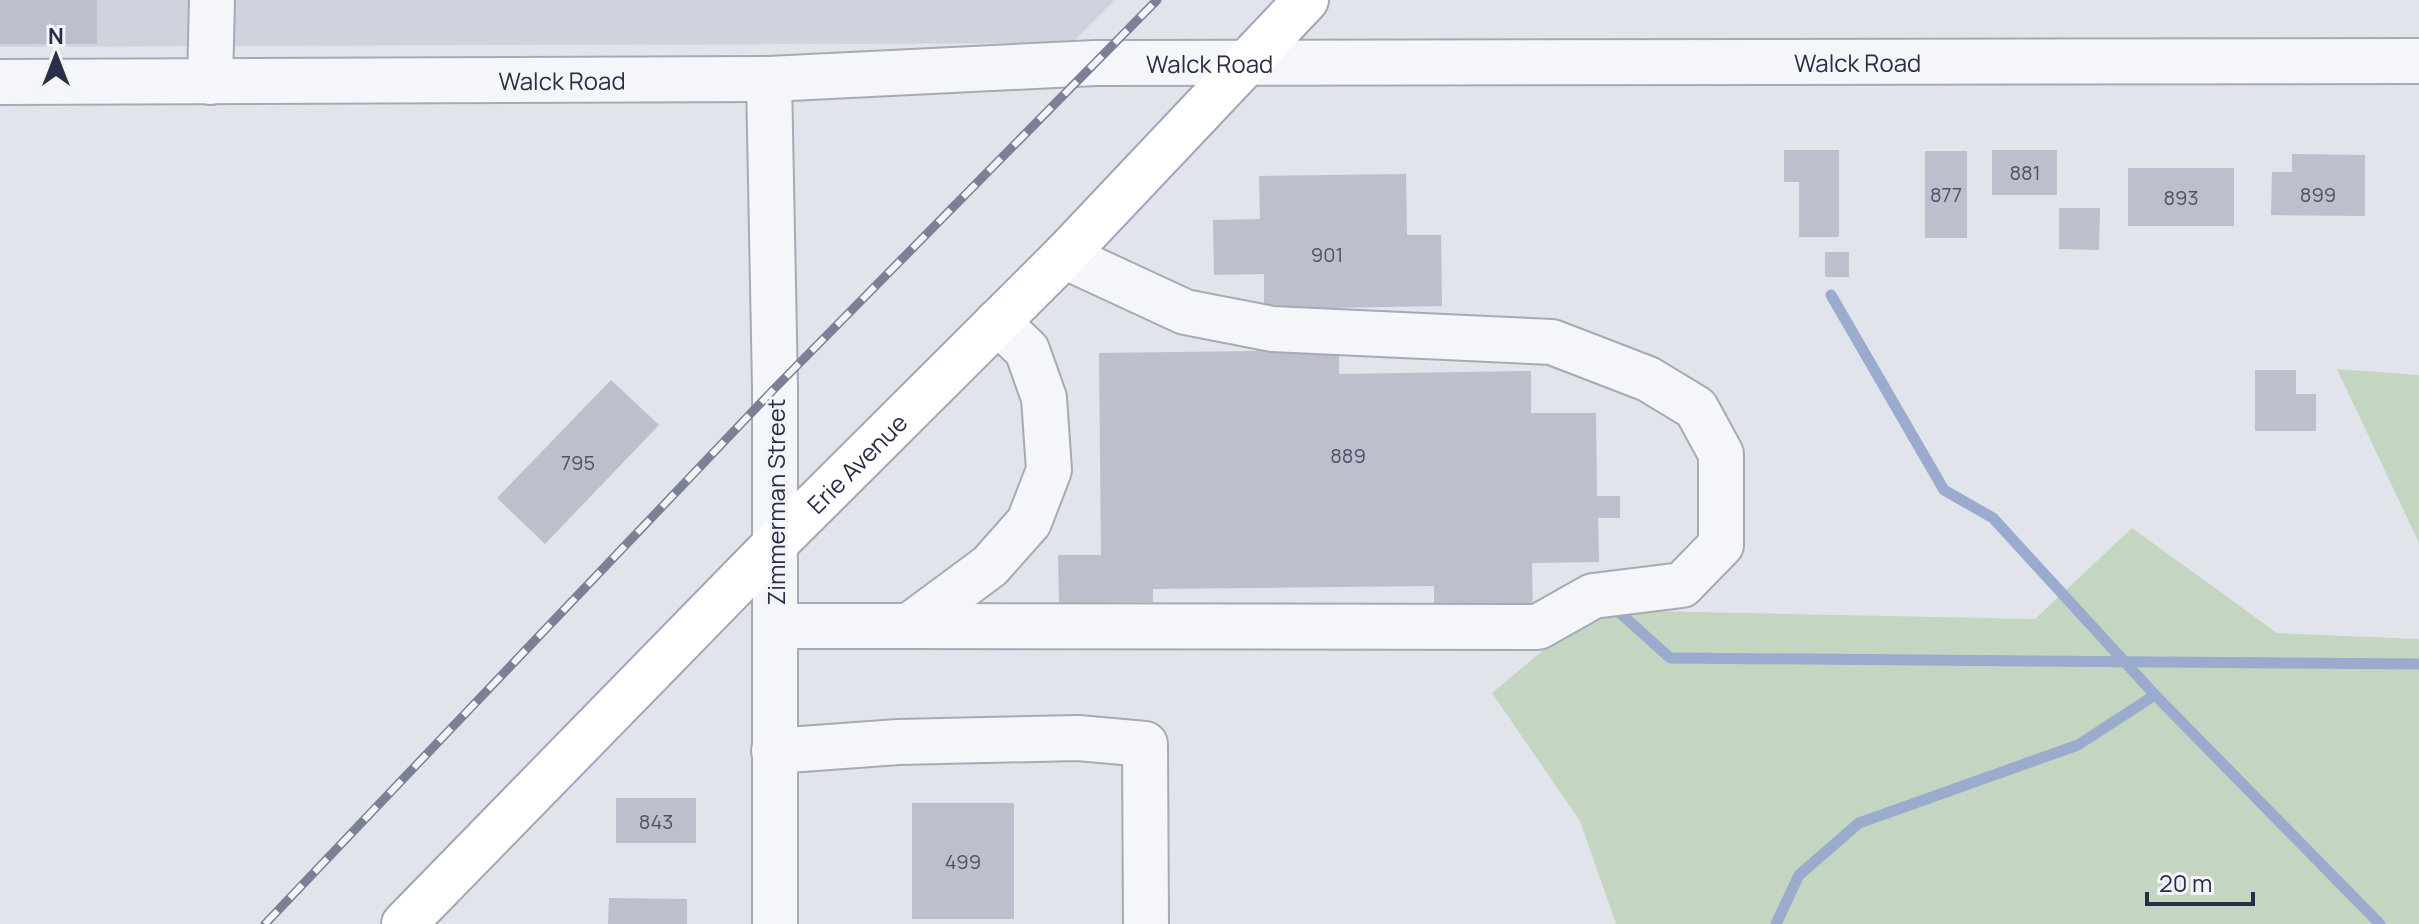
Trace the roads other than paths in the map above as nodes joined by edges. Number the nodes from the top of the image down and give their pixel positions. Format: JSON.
{"nodes":[{"id":1,"x":212,"y":0,"type":"edge"},
{"id":2,"x":1306,"y":0,"type":"edge"},
{"id":3,"x":2419,"y":61,"type":"edge"},
{"id":4,"x":1243,"y":64,"type":"junction"},
{"id":5,"x":769,"y":79,"type":"junction"},
{"id":6,"x":0,"y":82,"type":"edge"},
{"id":7,"x":210,"y":82,"type":"junction"},
{"id":8,"x":1064,"y":256,"type":"junction"},
{"id":9,"x":997,"y":322,"type":"junction"},
{"id":10,"x":775,"y":544,"type":"junction"},
{"id":11,"x":776,"y":626,"type":"junction"},
{"id":12,"x":909,"y":626,"type":"junction"},
{"id":13,"x":774,"y":751,"type":"junction"},
{"id":14,"x":404,"y":924,"type":"edge"},
{"id":15,"x":775,"y":924,"type":"edge"},
{"id":16,"x":1146,"y":924,"type":"edge"}],
"edges":[{"from":1,"to":7,"type":"street"},
{"from":2,"to":4,"type":"main road","name":"Erie Avenue"},
{"from":3,"to":4,"type":"street","name":"Walck Road"},
{"from":4,"to":5,"type":"street","name":"Walck Road"},
{"from":4,"to":8,"type":"main road","name":"Erie Avenue"},
{"from":5,"to":7,"type":"street","name":"Walck Road"},
{"from":5,"to":10,"type":"street","name":"Zimmerman Street"},
{"from":6,"to":7,"type":"street","name":"Walck Road"},
{"from":8,"to":9,"type":"main road","name":"Erie Avenue"},
{"from":8,"to":12,"type":"street"},
{"from":9,"to":10,"type":"main road","name":"Erie Avenue"},
{"from":9,"to":12,"type":"street"},
{"from":10,"to":11,"type":"street","name":"Zimmerman Street"},
{"from":10,"to":14,"type":"main road","name":"Erie Avenue"},
{"from":11,"to":12,"type":"street"},
{"from":11,"to":13,"type":"street","name":"Zimmerman Street"},
{"from":13,"to":15,"type":"street","name":"Zimmerman Street"},
{"from":13,"to":16,"type":"street"}]}
